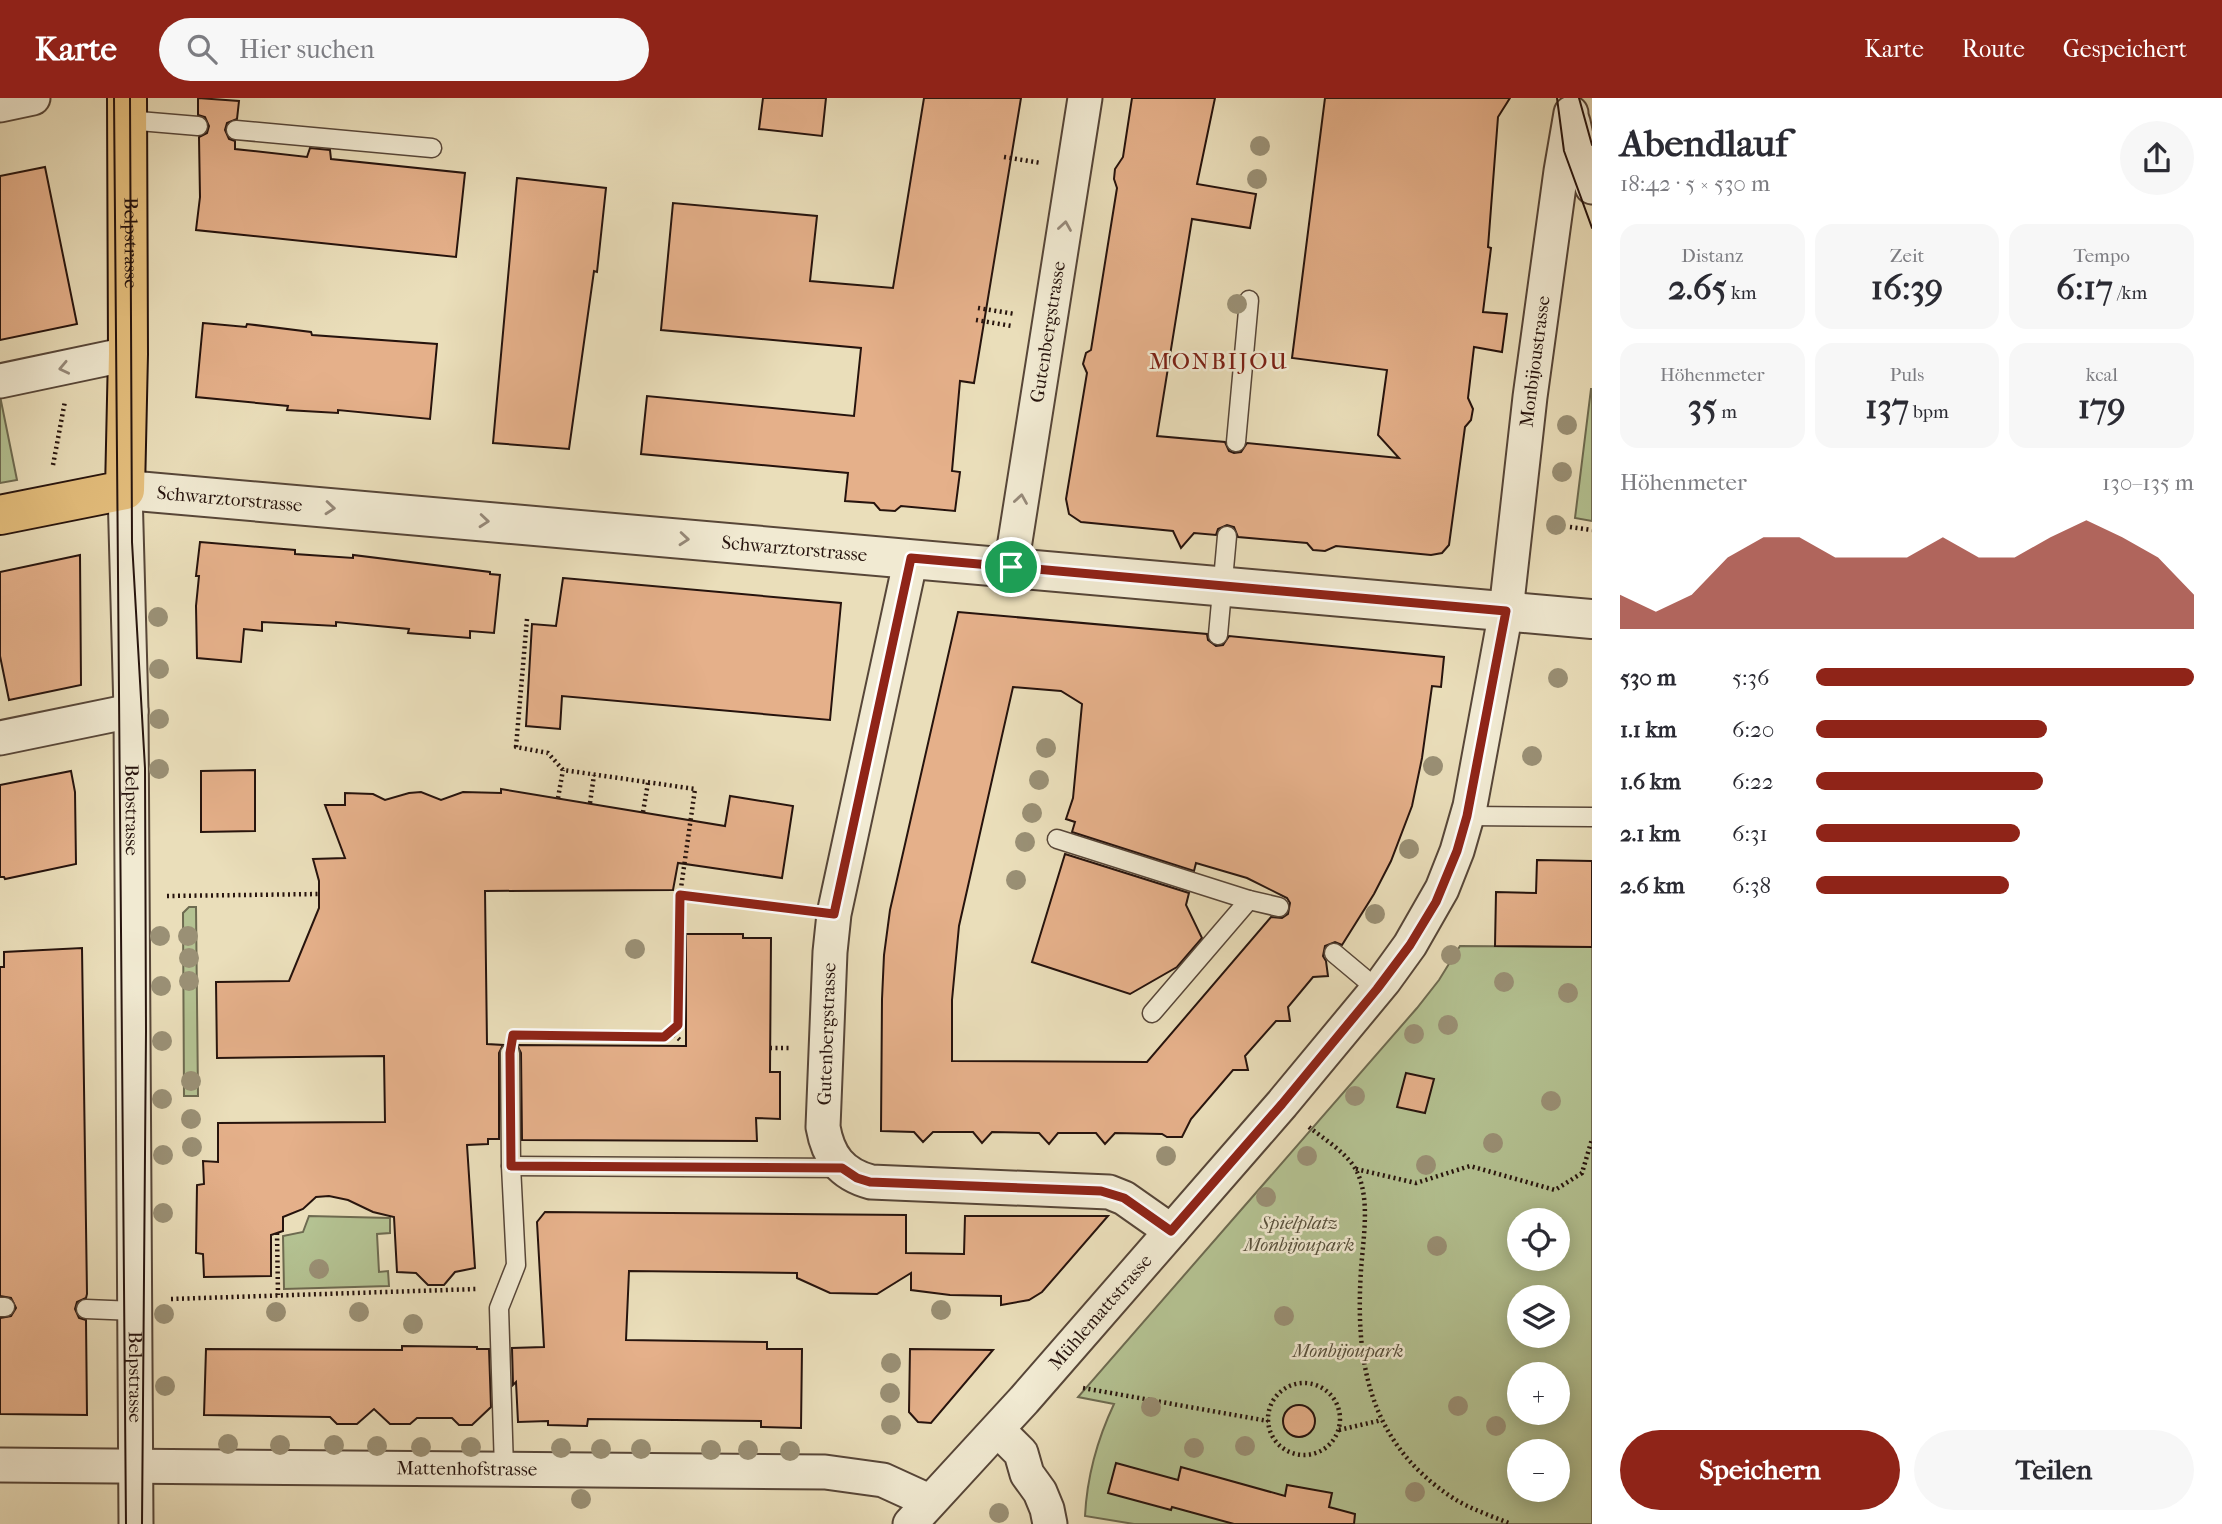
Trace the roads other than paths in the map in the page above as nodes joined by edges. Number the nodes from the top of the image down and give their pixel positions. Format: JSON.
{"nodes":[{"id":1,"x":33,"y":98,"type":"edge"},
{"id":2,"x":1085,"y":98,"type":"edge"},
{"id":3,"x":0,"y":105,"type":"edge"},
{"id":4,"x":1571,"y":105,"type":"edge"},
{"id":5,"x":127,"y":109,"type":"edge"},
{"id":6,"x":198,"y":126,"type":"dead end"},
{"id":7,"x":236,"y":130,"type":"dead end"},
{"id":8,"x":432,"y":148,"type":"dead end"},
{"id":9,"x":1592,"y":187,"type":"edge"},
{"id":10,"x":1249,"y":300,"type":"dead end"},
{"id":11,"x":128,"y":354,"type":"junction"},
{"id":12,"x":0,"y":382,"type":"edge"},
{"id":13,"x":1236,"y":442,"type":"dead end"},
{"id":14,"x":125,"y":490,"type":"junction"},
{"id":15,"x":0,"y":515,"type":"edge"},
{"id":16,"x":1227,"y":536,"type":"dead end"},
{"id":17,"x":911,"y":558,"type":"junction"},
{"id":18,"x":1011,"y":567,"type":"junction"},
{"id":19,"x":1223,"y":586,"type":"junction"},
{"id":20,"x":1506,"y":611,"type":"junction"},
{"id":21,"x":1592,"y":619,"type":"edge"},
{"id":22,"x":1217,"y":635,"type":"dead end"},
{"id":23,"x":131,"y":711,"type":"junction"},
{"id":24,"x":0,"y":737,"type":"edge"},
{"id":25,"x":1467,"y":816,"type":"junction"},
{"id":26,"x":1592,"y":817,"type":"edge"},
{"id":27,"x":1057,"y":839,"type":"dead end"},
{"id":28,"x":1249,"y":900,"type":"junction"},
{"id":29,"x":1279,"y":907,"type":"dead end"},
{"id":30,"x":1334,"y":953,"type":"dead end"},
{"id":31,"x":1377,"y":989,"type":"junction"},
{"id":32,"x":1152,"y":1013,"type":"dead end"},
{"id":33,"x":510,"y":1053,"type":"road end"},
{"id":34,"x":511,"y":1166,"type":"junction"},
{"id":35,"x":842,"y":1168,"type":"junction"},
{"id":36,"x":1171,"y":1231,"type":"junction"},
{"id":37,"x":86,"y":1309,"type":"dead end"},
{"id":38,"x":135,"y":1311,"type":"junction"},
{"id":39,"x":998,"y":1430,"type":"junction"},
{"id":40,"x":0,"y":1465,"type":"edge"},
{"id":41,"x":135,"y":1466,"type":"junction"},
{"id":42,"x":504,"y":1469,"type":"junction"},
{"id":43,"x":919,"y":1513,"type":"edge"},
{"id":44,"x":136,"y":1524,"type":"edge"},
{"id":45,"x":1050,"y":1524,"type":"edge"}],
"edges":[{"from":1,"to":3,"type":"street"},
{"from":18,"to":2,"type":"street","name":"Gutenbergstrasse","one_way":true},
{"from":4,"to":9,"type":"street","name":"Monbijoustrasse"},
{"from":4,"to":20,"type":"street","name":"Monbijoustrasse"},
{"from":5,"to":6,"type":"lane"},
{"from":5,"to":11,"type":"main road","name":"Belpstrasse"},
{"from":7,"to":8,"type":"lane"},
{"from":10,"to":13,"type":"lane"},
{"from":11,"to":12,"type":"street","one_way":true},
{"from":11,"to":14,"type":"main road","name":"Belpstrasse"},
{"from":14,"to":15,"type":"main road","name":"Schwarztorstrasse"},
{"from":14,"to":17,"type":"street","name":"Schwarztorstrasse","one_way":true},
{"from":14,"to":23,"type":"street","name":"Belpstrasse"},
{"from":16,"to":19,"type":"lane"},
{"from":17,"to":18,"type":"street","name":"Schwarztorstrasse"},
{"from":17,"to":35,"type":"street","name":"Gutenbergstrasse"},
{"from":18,"to":19,"type":"street","name":"Schwarztorstrasse"},
{"from":19,"to":20,"type":"street","name":"Schwarztorstrasse"},
{"from":19,"to":22,"type":"lane"},
{"from":20,"to":21,"type":"street","name":"Schwarztorstrasse"},
{"from":20,"to":25,"type":"street","name":"Mühlemattstrasse"},
{"from":23,"to":24,"type":"street"},
{"from":23,"to":38,"type":"street","name":"Belpstrasse"},
{"from":25,"to":26,"type":"lane"},
{"from":25,"to":31,"type":"street","name":"Mühlemattstrasse"},
{"from":27,"to":28,"type":"lane"},
{"from":28,"to":29,"type":"lane"},
{"from":28,"to":32,"type":"lane"},
{"from":30,"to":31,"type":"lane"},
{"from":31,"to":36,"type":"street","name":"Mühlemattstrasse"},
{"from":33,"to":34,"type":"lane"},
{"from":34,"to":35,"type":"lane"},
{"from":34,"to":42,"type":"lane"},
{"from":35,"to":36,"type":"street"},
{"from":36,"to":39,"type":"street","name":"Mühlemattstrasse"},
{"from":37,"to":38,"type":"lane"},
{"from":38,"to":41,"type":"street","name":"Belpstrasse"},
{"from":39,"to":43,"type":"street","name":"Mühlemattstrasse"},
{"from":39,"to":45,"type":"street"},
{"from":40,"to":41,"type":"street","name":"Mattenhofstrasse"},
{"from":41,"to":42,"type":"street","name":"Mattenhofstrasse"},
{"from":41,"to":44,"type":"street","name":"Belpstrasse"},
{"from":42,"to":43,"type":"street","name":"Mattenhofstrasse"}]}
